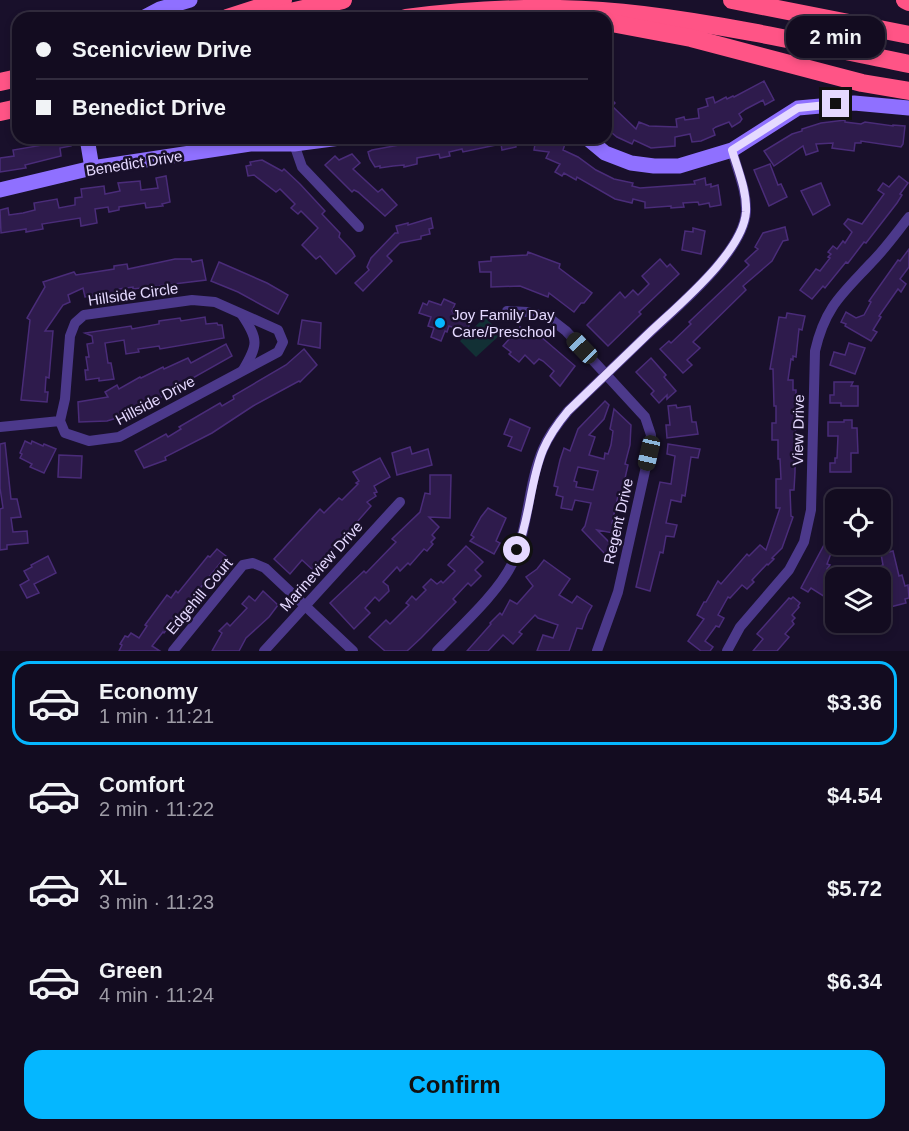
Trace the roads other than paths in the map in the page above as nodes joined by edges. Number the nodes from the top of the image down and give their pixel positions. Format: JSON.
{"nodes":[{"id":1,"x":190,"y":0,"type":"edge"},
{"id":2,"x":283,"y":0,"type":"edge"},
{"id":3,"x":343,"y":0,"type":"edge"},
{"id":4,"x":732,"y":0,"type":"edge"},
{"id":5,"x":525,"y":9,"type":"junction"},
{"id":6,"x":579,"y":10,"type":"junction"},
{"id":7,"x":154,"y":12,"type":"edge"},
{"id":8,"x":246,"y":12,"type":"edge"},
{"id":9,"x":290,"y":12,"type":"edge"},
{"id":10,"x":460,"y":12,"type":"edge"},
{"id":11,"x":514,"y":12,"type":"edge"},
{"id":12,"x":583,"y":12,"type":"edge"},
{"id":13,"x":605,"y":12,"type":"edge"},
{"id":14,"x":612,"y":13,"type":"edge"},
{"id":15,"x":612,"y":23,"type":"edge"},
{"id":16,"x":909,"y":35,"type":"edge"},
{"id":17,"x":909,"y":64,"type":"edge"},
{"id":18,"x":909,"y":91,"type":"edge"},
{"id":19,"x":909,"y":108,"type":"edge"},
{"id":20,"x":88,"y":144,"type":"edge"},
{"id":21,"x":294,"y":144,"type":"joint"},
{"id":22,"x":594,"y":144,"type":"edge"},
{"id":23,"x":732,"y":150,"type":"junction"},
{"id":24,"x":92,"y":168,"type":"junction"},
{"id":25,"x":0,"y":190,"type":"edge"},
{"id":26,"x":909,"y":217,"type":"edge"},
{"id":27,"x":359,"y":227,"type":"dead end"},
{"id":28,"x":507,"y":311,"type":"dead end"},
{"id":29,"x":242,"y":315,"type":"junction"},
{"id":30,"x":283,"y":342,"type":"joint"},
{"id":31,"x":243,"y":371,"type":"junction"},
{"id":32,"x":607,"y":373,"type":"junction"},
{"id":33,"x":60,"y":421,"type":"junction"},
{"id":34,"x":0,"y":427,"type":"edge"},
{"id":35,"x":400,"y":502,"type":"dead end"},
{"id":36,"x":305,"y":606,"type":"junction"},
{"id":37,"x":173,"y":651,"type":"edge"},
{"id":38,"x":264,"y":651,"type":"edge"},
{"id":39,"x":353,"y":651,"type":"edge"},
{"id":40,"x":437,"y":651,"type":"edge"},
{"id":41,"x":597,"y":651,"type":"edge"},
{"id":42,"x":728,"y":651,"type":"edge"}],
"edges":[{"from":1,"to":7,"type":"street"},
{"from":2,"to":8,"type":"highway"},
{"from":3,"to":9,"type":"highway"},
{"from":4,"to":16,"type":"highway"},
{"from":5,"to":6,"type":"highway"},
{"from":5,"to":10,"type":"highway"},
{"from":5,"to":11,"type":"highway"},
{"from":6,"to":12,"type":"highway"},
{"from":6,"to":13,"type":"highway"},
{"from":14,"to":17,"type":"highway"},
{"from":15,"to":18,"type":"highway"},
{"from":19,"to":23,"type":"street"},
{"from":20,"to":24,"type":"street"},
{"from":21,"to":24,"type":"street","name":"Benedict Drive"},
{"from":21,"to":27,"type":"street"},
{"from":22,"to":23,"type":"street"},
{"from":23,"to":32,"type":"street"},
{"from":24,"to":25,"type":"street","name":"Benedict Drive"},
{"from":26,"to":42,"type":"street","name":"View Drive"},
{"from":28,"to":32,"type":"street","name":"Regent Drive"},
{"from":29,"to":30,"type":"street","name":"Hillside Circle"},
{"from":29,"to":31,"type":"street"},
{"from":29,"to":33,"type":"street","name":"Hillside Circle"},
{"from":30,"to":31,"type":"street","name":"Hillside Drive"},
{"from":31,"to":33,"type":"street","name":"Hillside Drive"},
{"from":32,"to":40,"type":"street"},
{"from":32,"to":41,"type":"street","name":"Regent Drive"},
{"from":33,"to":34,"type":"street"},
{"from":35,"to":36,"type":"street","name":"Marineview Drive"},
{"from":36,"to":37,"type":"street","name":"Edgehill Court"},
{"from":36,"to":38,"type":"street","name":"Marineview Drive"},
{"from":36,"to":39,"type":"street"}]}
